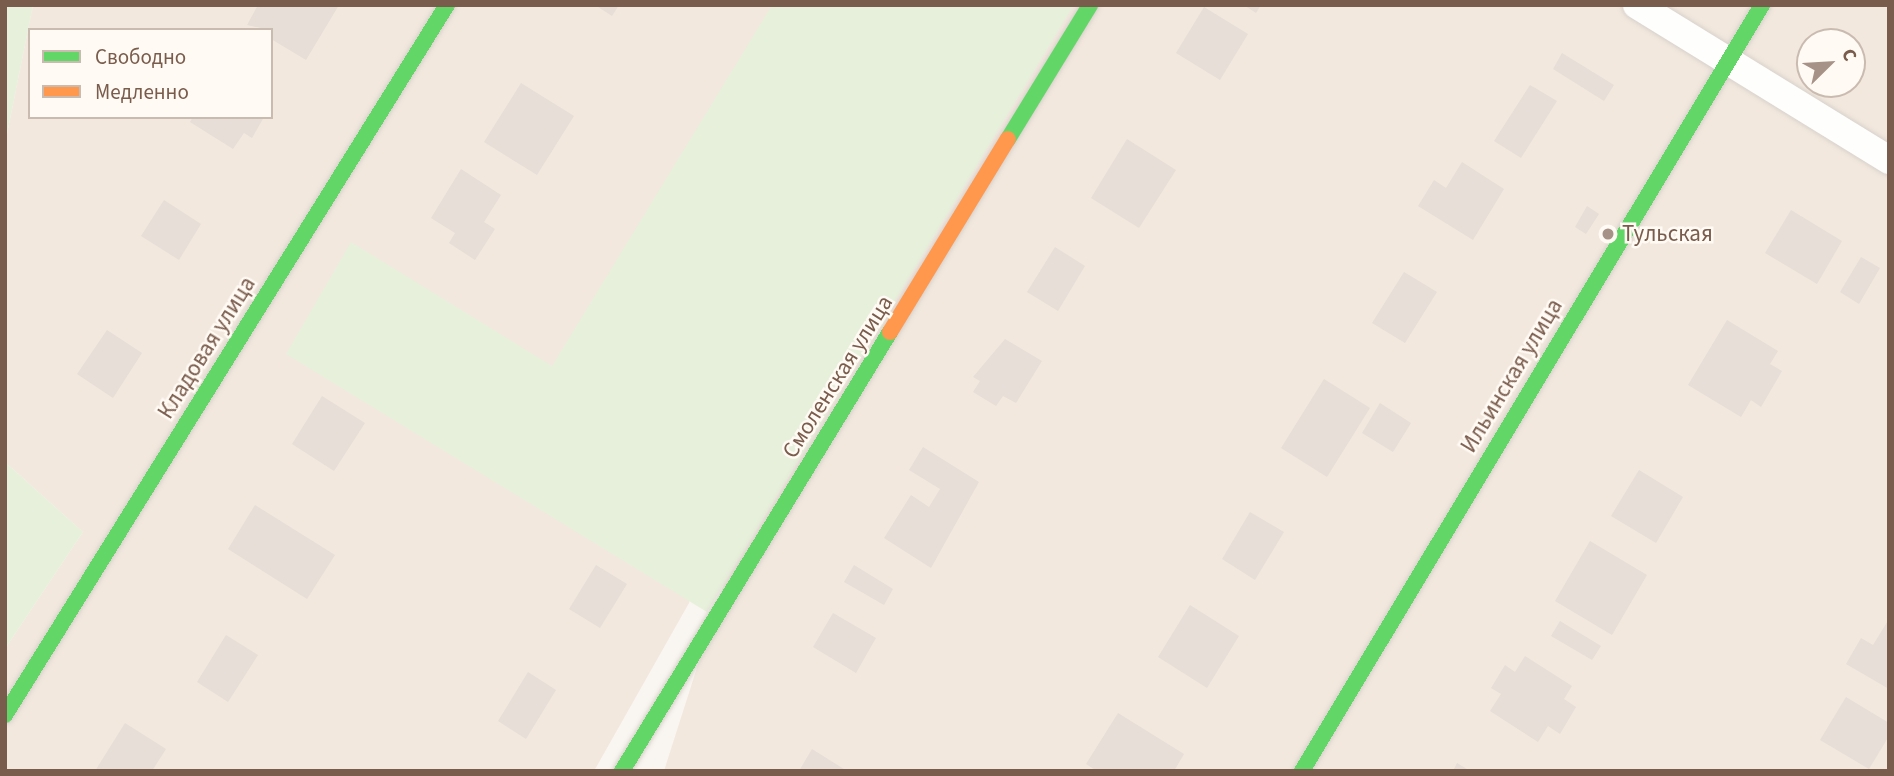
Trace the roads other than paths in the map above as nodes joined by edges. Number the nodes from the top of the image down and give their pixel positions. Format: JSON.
{"nodes":[{"id":1,"x":447,"y":5,"type":"edge"},
{"id":2,"x":1090,"y":5,"type":"edge"},
{"id":3,"x":1637,"y":5,"type":"edge"},
{"id":4,"x":1762,"y":5,"type":"edge"},
{"id":5,"x":1729,"y":59,"type":"junction"},
{"id":6,"x":1889,"y":160,"type":"edge"},
{"id":7,"x":5,"y":715,"type":"edge"},
{"id":8,"x":622,"y":771,"type":"edge"},
{"id":9,"x":1302,"y":771,"type":"edge"}],
"edges":[{"from":1,"to":7,"type":"street","name":"Кладовая улица"},
{"from":2,"to":8,"type":"street","name":"Смоленская улица"},
{"from":3,"to":5,"type":"street"},
{"from":4,"to":5,"type":"street","name":"Ильинская улица"},
{"from":5,"to":6,"type":"street"},
{"from":5,"to":9,"type":"street","name":"Ильинская улица"}]}
